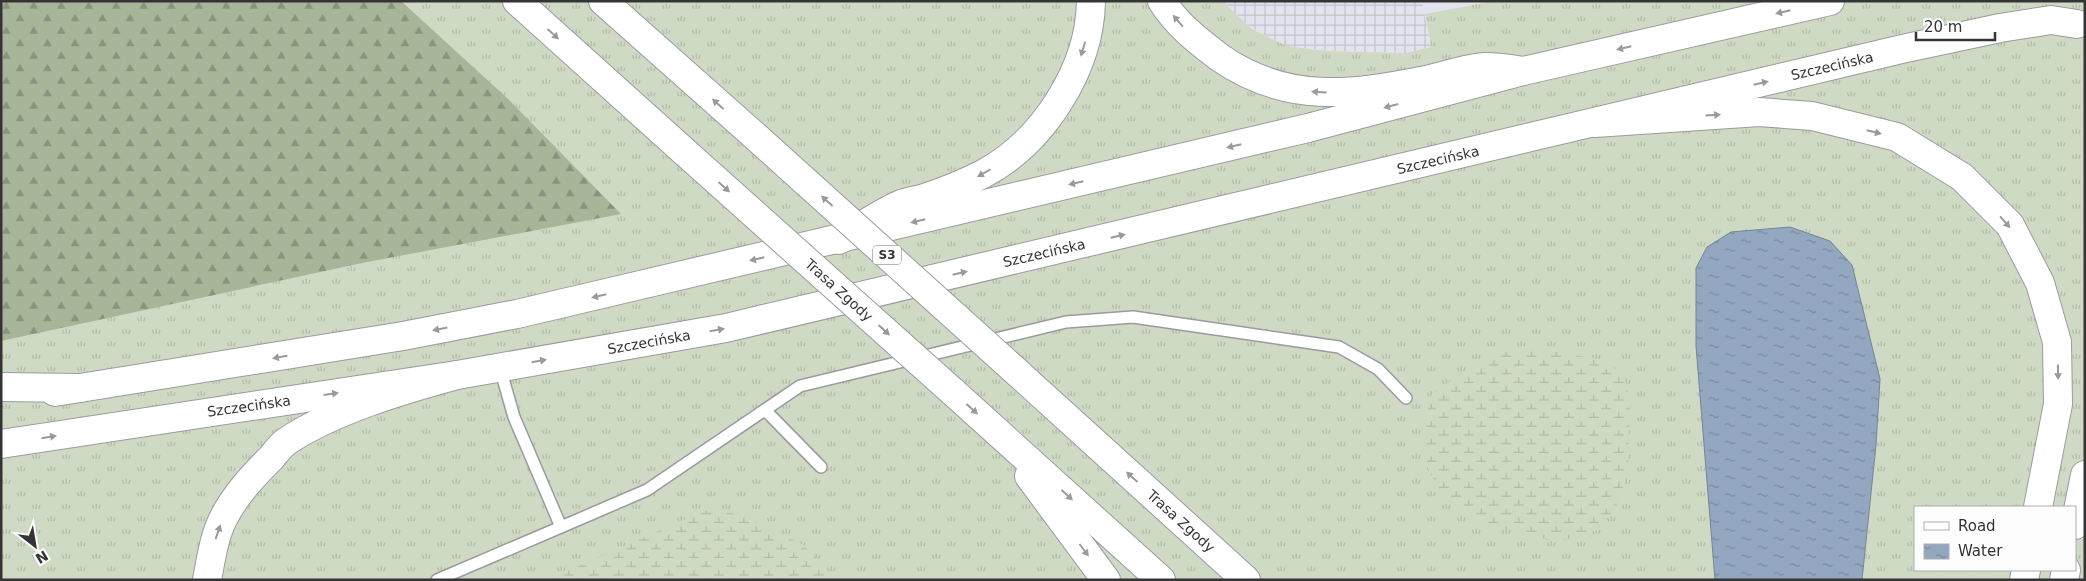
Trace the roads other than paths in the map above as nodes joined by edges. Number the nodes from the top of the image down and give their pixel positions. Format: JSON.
{"nodes":[{"id":1,"x":517,"y":1,"type":"edge"},
{"id":2,"x":1092,"y":1,"type":"edge"},
{"id":3,"x":1162,"y":1,"type":"edge"},
{"id":4,"x":1830,"y":1,"type":"edge"},
{"id":5,"x":606,"y":3,"type":"edge"},
{"id":6,"x":2075,"y":19,"type":"edge"},
{"id":7,"x":1523,"y":70,"type":"junction"},
{"id":8,"x":1595,"y":123,"type":"junction"},
{"id":9,"x":839,"y":240,"type":"junction"},
{"id":10,"x":500,"y":368,"type":"junction"},
{"id":11,"x":457,"y":376,"type":"junction"},
{"id":12,"x":1,"y":387,"type":"edge"},
{"id":13,"x":80,"y":388,"type":"junction"},
{"id":14,"x":1406,"y":398,"type":"dead end"},
{"id":15,"x":1,"y":400,"type":"edge"},
{"id":16,"x":765,"y":410,"type":"junction"},
{"id":17,"x":992,"y":427,"type":"junction"},
{"id":18,"x":1,"y":444,"type":"edge"},
{"id":19,"x":821,"y":467,"type":"dead end"},
{"id":20,"x":2085,"y":475,"type":"edge"},
{"id":21,"x":2038,"y":506,"type":"edge"},
{"id":22,"x":2076,"y":520,"type":"edge"},
{"id":23,"x":561,"y":527,"type":"junction"},
{"id":24,"x":207,"y":580,"type":"edge"},
{"id":25,"x":438,"y":580,"type":"edge"},
{"id":26,"x":1106,"y":580,"type":"edge"},
{"id":27,"x":1161,"y":580,"type":"edge"},
{"id":28,"x":1246,"y":580,"type":"edge"}],
"edges":[{"from":1,"to":17,"type":"main road","name":"Trasa Zgody","one_way":true,"bridge":true},
{"from":2,"to":9,"type":"main road","one_way":true},
{"from":7,"to":3,"type":"main road","one_way":true},
{"from":4,"to":7,"type":"main road","one_way":true},
{"from":28,"to":5,"type":"main road","name":"Trasa Zgody","number":"S3","one_way":true,"bridge":true},
{"from":8,"to":6,"type":"main road","name":"Szczecińska","one_way":true},
{"from":7,"to":9,"type":"main road","one_way":true},
{"from":10,"to":8,"type":"main road","name":"Szczecińska","one_way":true},
{"from":8,"to":21,"type":"main road","one_way":true},
{"from":9,"to":13,"type":"main road","one_way":true},
{"from":10,"to":11,"type":"main road","name":"Szczecińska"},
{"from":10,"to":23,"type":"lane"},
{"from":18,"to":11,"type":"main road","name":"Szczecińska","one_way":true},
{"from":24,"to":11,"type":"main road","one_way":true},
{"from":12,"to":13,"type":"main road"},
{"from":13,"to":15,"type":"main road"},
{"from":14,"to":16,"type":"lane"},
{"from":16,"to":19,"type":"lane"},
{"from":16,"to":23,"type":"lane"},
{"from":17,"to":26,"type":"main road","one_way":true},
{"from":17,"to":27,"type":"main road","name":"Trasa Zgody","one_way":true},
{"from":20,"to":22,"type":"main road"},
{"from":23,"to":25,"type":"lane"}]}
